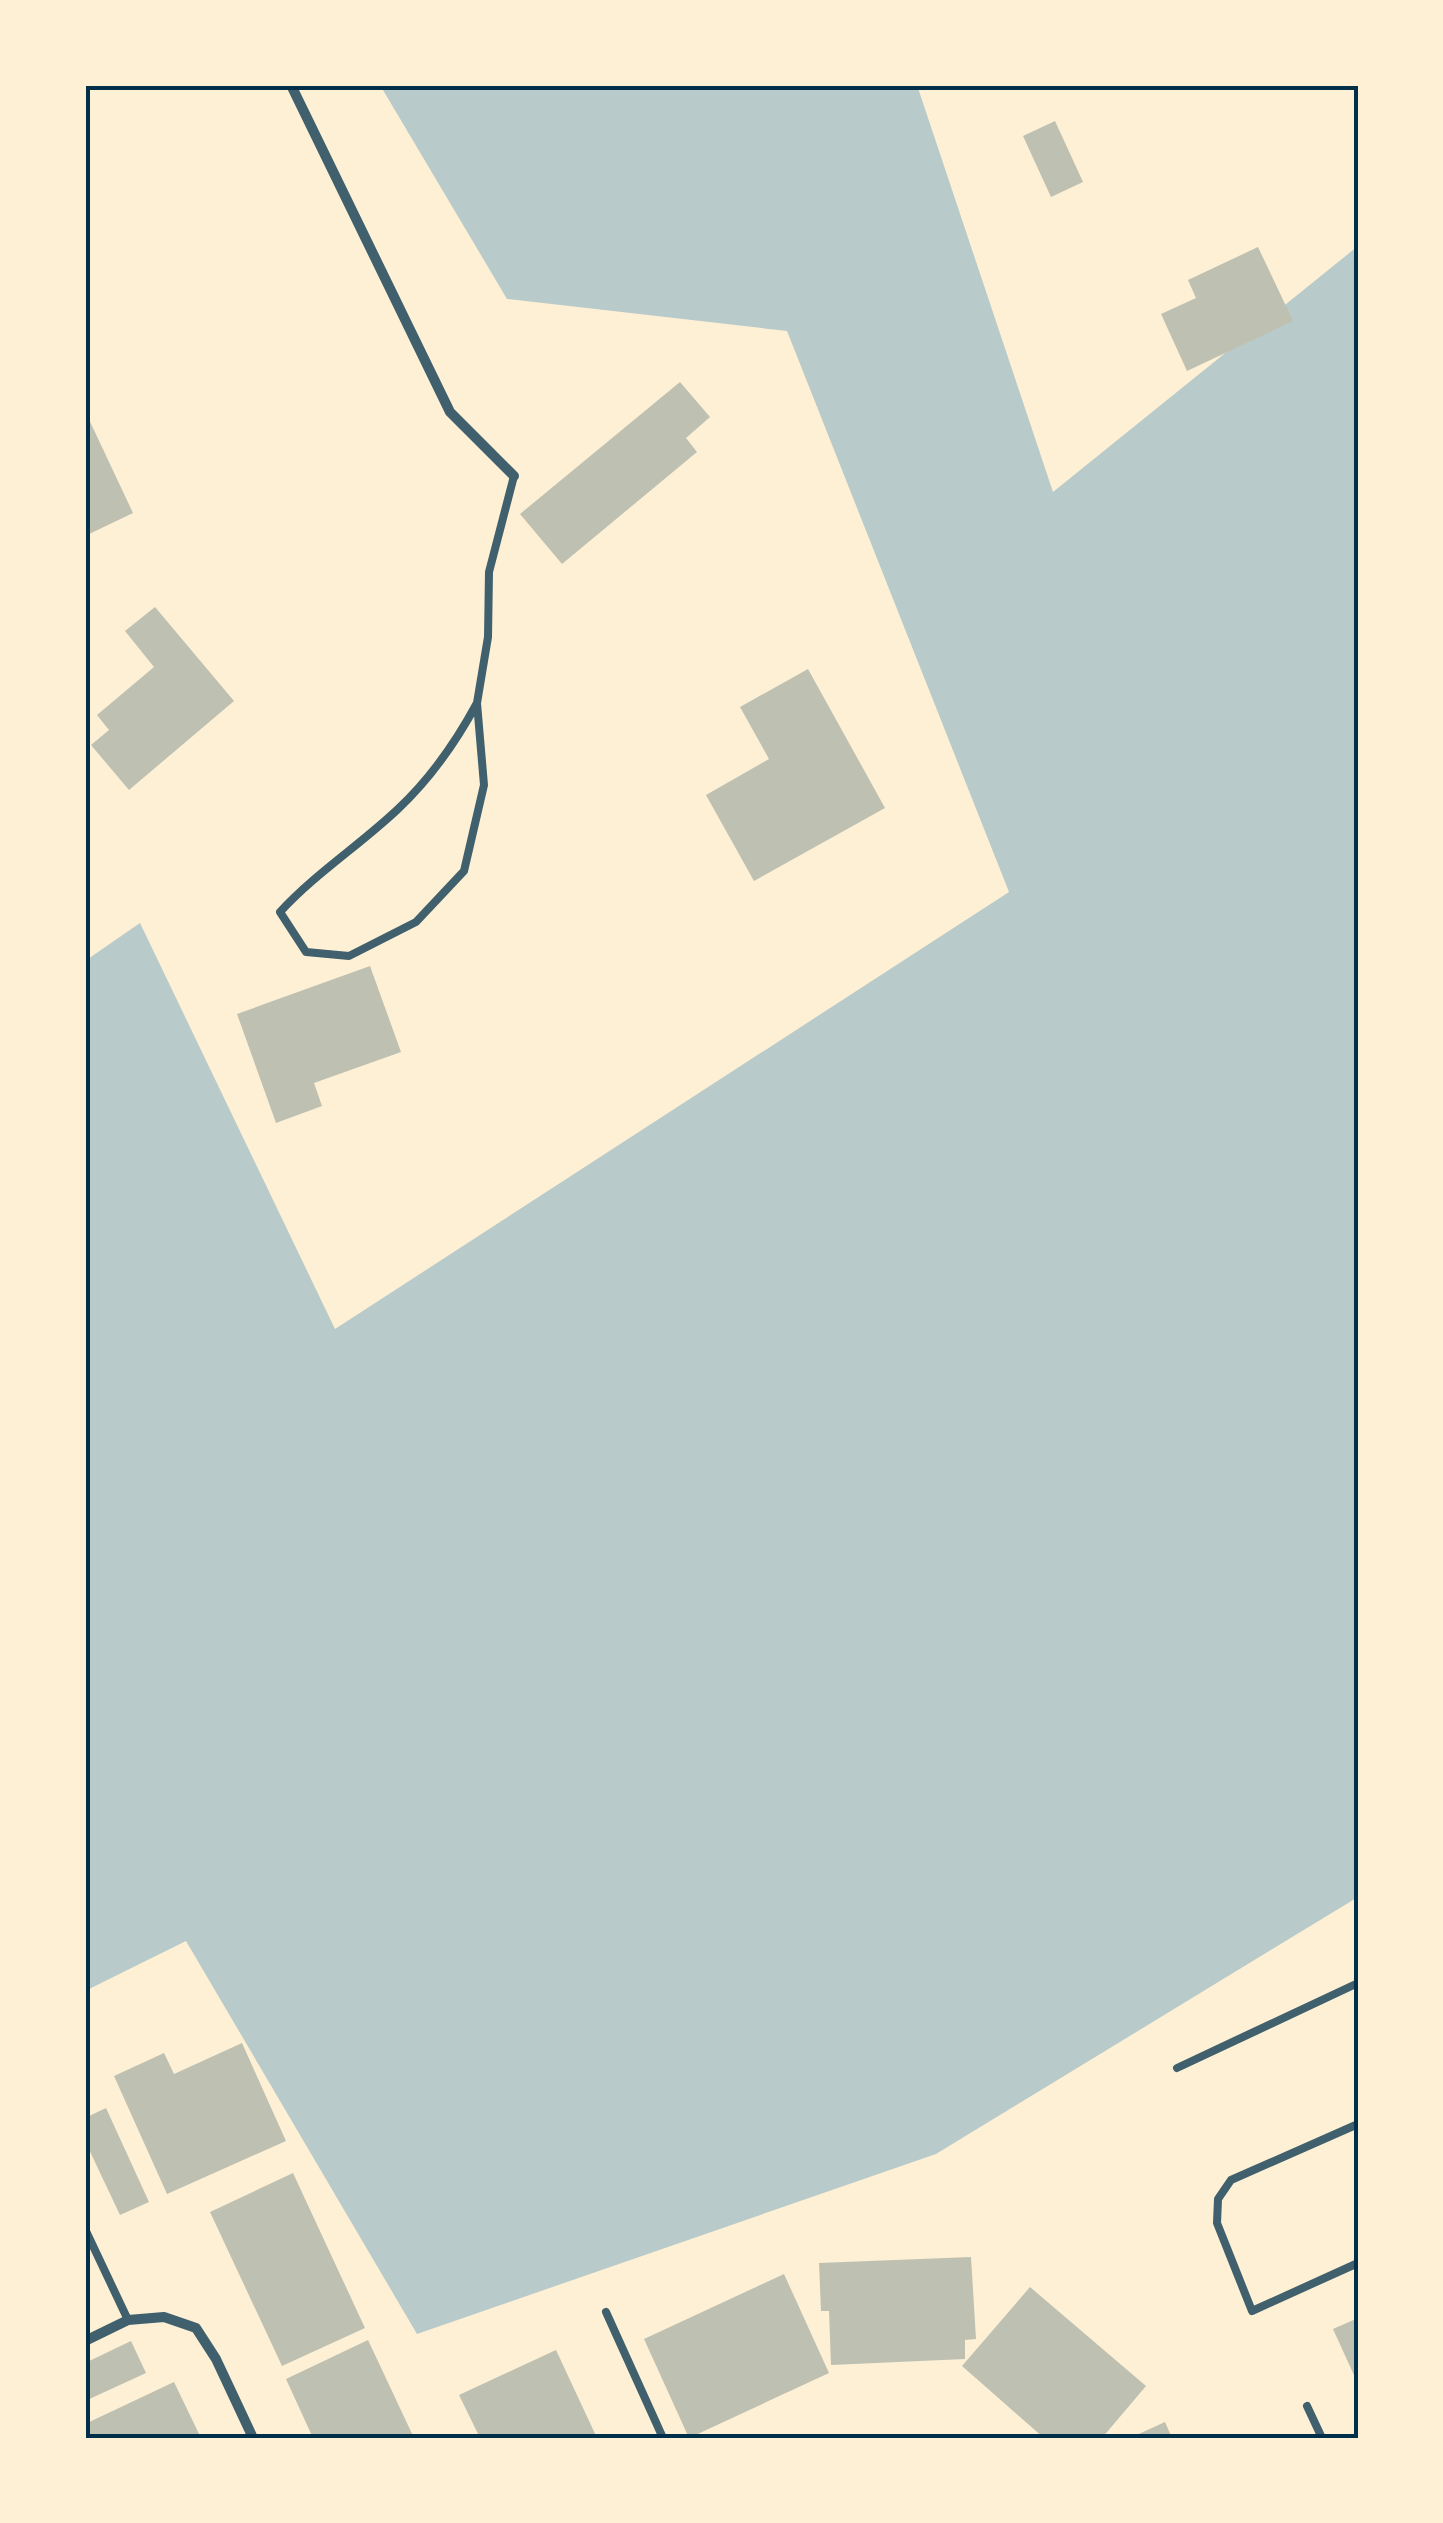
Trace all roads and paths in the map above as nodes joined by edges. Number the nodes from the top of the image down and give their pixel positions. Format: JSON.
{"nodes":[{"id":1,"x":291,"y":85,"type":"edge"},
{"id":2,"x":514,"y":476,"type":"joint"},
{"id":3,"x":478,"y":702,"type":"junction"},
{"id":4,"x":1358,"y":1983,"type":"edge"},
{"id":5,"x":1176,"y":2068,"type":"dead end"},
{"id":6,"x":1358,"y":2124,"type":"edge"},
{"id":7,"x":85,"y":2229,"type":"edge"},
{"id":8,"x":1358,"y":2263,"type":"edge"},
{"id":9,"x":606,"y":2312,"type":"dead end"},
{"id":10,"x":128,"y":2320,"type":"junction"},
{"id":11,"x":85,"y":2341,"type":"edge"},
{"id":12,"x":1307,"y":2406,"type":"dead end"},
{"id":13,"x":253,"y":2438,"type":"edge"},
{"id":14,"x":663,"y":2438,"type":"edge"},
{"id":15,"x":1322,"y":2438,"type":"edge"}],
"edges":[{"from":1,"to":2,"type":"street"},
{"from":2,"to":3,"type":"lane"},
{"from":3,"to":3,"type":"lane"},
{"from":4,"to":5,"type":"lane"},
{"from":6,"to":8,"type":"lane"},
{"from":7,"to":10,"type":"lane"},
{"from":9,"to":14,"type":"lane"},
{"from":10,"to":11,"type":"street"},
{"from":10,"to":13,"type":"street"},
{"from":12,"to":15,"type":"lane"}]}
